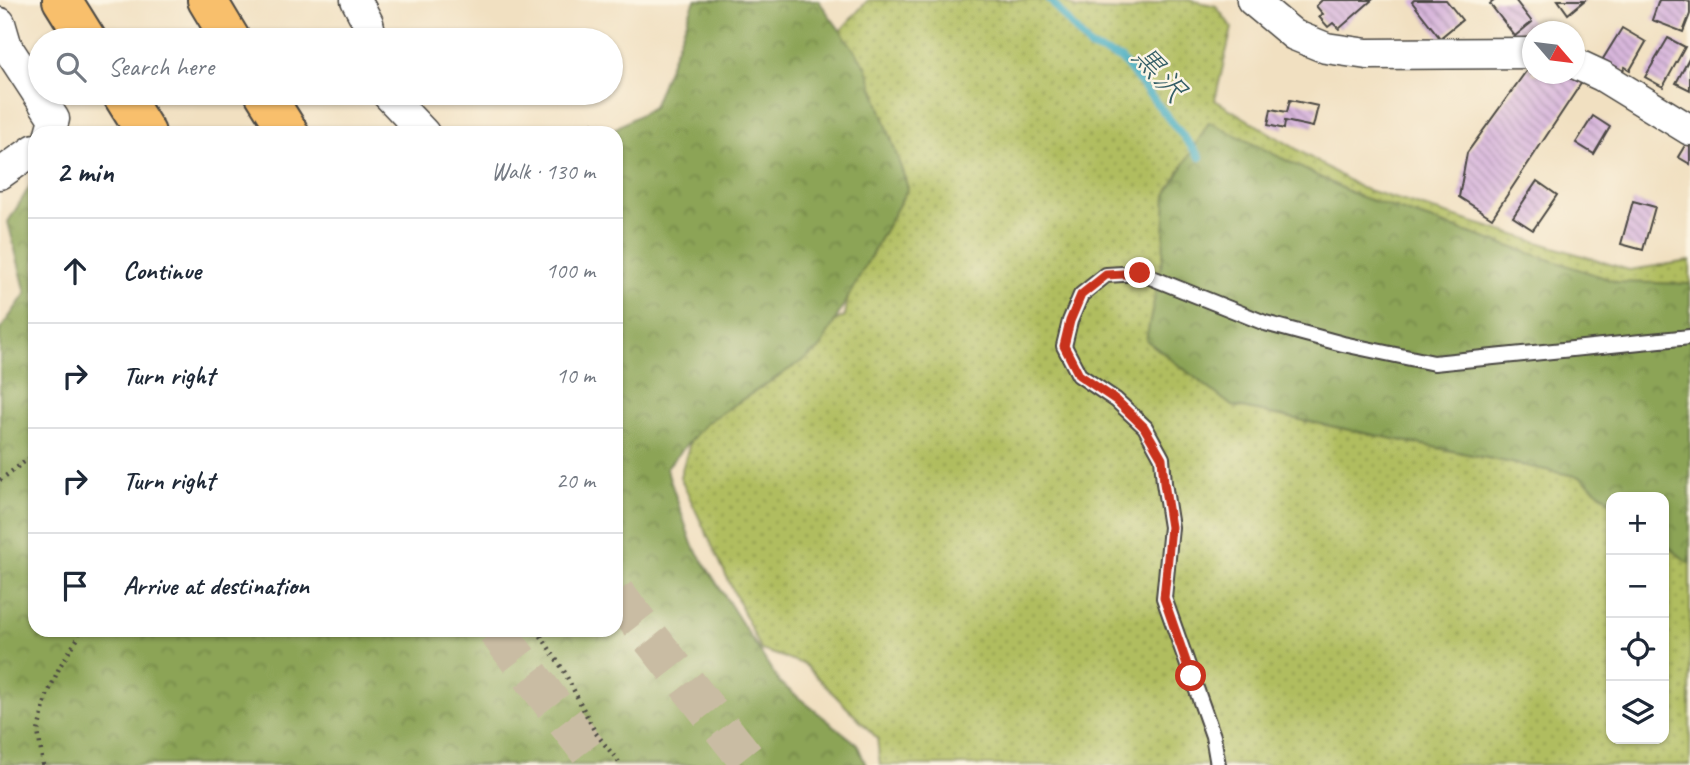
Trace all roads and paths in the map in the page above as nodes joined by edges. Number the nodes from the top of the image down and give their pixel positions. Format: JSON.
{"nodes":[{"id":1,"x":3,"y":0,"type":"edge"},
{"id":2,"x":62,"y":0,"type":"edge"},
{"id":3,"x":207,"y":0,"type":"edge"},
{"id":4,"x":356,"y":0,"type":"edge"},
{"id":5,"x":1252,"y":0,"type":"edge"},
{"id":6,"x":0,"y":21,"type":"edge"},
{"id":7,"x":80,"y":28,"type":"edge"},
{"id":8,"x":224,"y":28,"type":"edge"},
{"id":9,"x":369,"y":28,"type":"edge"},
{"id":10,"x":1522,"y":53,"type":"edge"},
{"id":11,"x":1585,"y":68,"type":"edge"},
{"id":12,"x":28,"y":78,"type":"edge"},
{"id":13,"x":45,"y":105,"type":"edge"},
{"id":14,"x":128,"y":105,"type":"edge"},
{"id":15,"x":272,"y":105,"type":"edge"},
{"id":16,"x":396,"y":105,"type":"edge"},
{"id":17,"x":595,"y":123,"type":"dead end"},
{"id":18,"x":52,"y":126,"type":"edge"},
{"id":19,"x":142,"y":126,"type":"edge"},
{"id":20,"x":285,"y":126,"type":"edge"},
{"id":21,"x":418,"y":126,"type":"edge"},
{"id":22,"x":586,"y":126,"type":"edge"},
{"id":23,"x":1690,"y":130,"type":"edge"},
{"id":24,"x":28,"y":154,"type":"edge"},
{"id":25,"x":0,"y":174,"type":"edge"},
{"id":26,"x":1690,"y":337,"type":"edge"},
{"id":27,"x":28,"y":459,"type":"edge"},
{"id":28,"x":0,"y":480,"type":"edge"},
{"id":29,"x":78,"y":637,"type":"edge"},
{"id":30,"x":542,"y":637,"type":"edge"},
{"id":31,"x":43,"y":765,"type":"edge"},
{"id":32,"x":621,"y":765,"type":"edge"},
{"id":33,"x":1218,"y":765,"type":"edge"}],
"edges":[{"from":1,"to":6,"type":"street"},
{"from":2,"to":7,"type":"highway"},
{"from":3,"to":8,"type":"highway"},
{"from":4,"to":9,"type":"street"},
{"from":5,"to":10,"type":"street"},
{"from":6,"to":12,"type":"street"},
{"from":11,"to":23,"type":"street"},
{"from":13,"to":18,"type":"street"},
{"from":14,"to":19,"type":"highway"},
{"from":15,"to":20,"type":"highway"},
{"from":16,"to":21,"type":"street"},
{"from":17,"to":22,"type":"path"},
{"from":24,"to":25,"type":"street"},
{"from":26,"to":33,"type":"lane"},
{"from":27,"to":28,"type":"path"},
{"from":29,"to":31,"type":"path"},
{"from":30,"to":32,"type":"path"}]}
